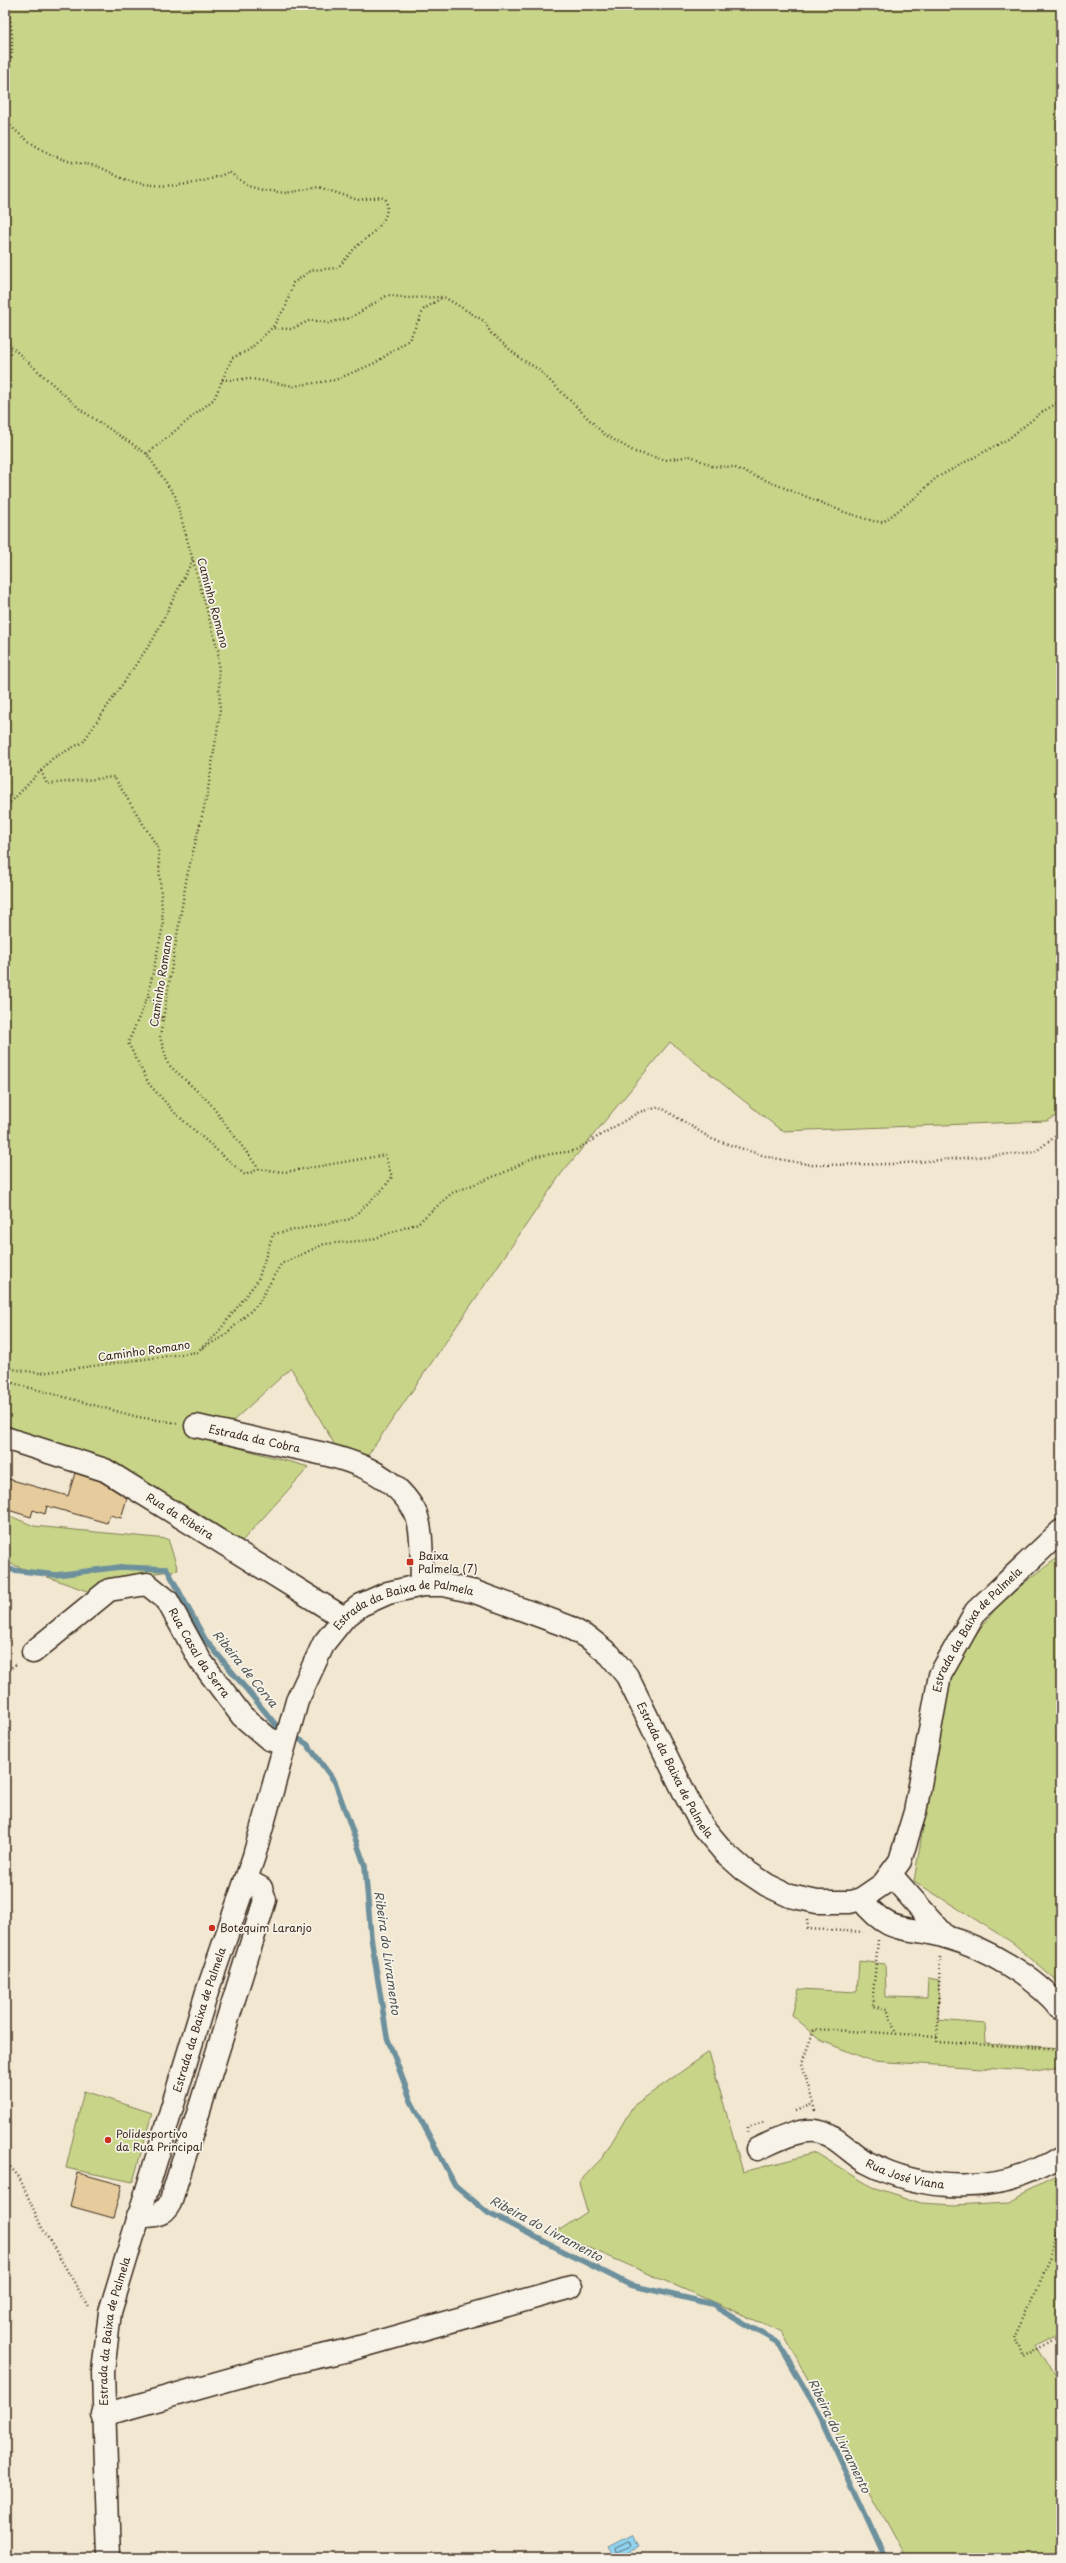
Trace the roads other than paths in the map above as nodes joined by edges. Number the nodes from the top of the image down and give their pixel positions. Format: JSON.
{"nodes":[{"id":1,"x":196,"y":1426,"type":"road end"},
{"id":2,"x":5,"y":1438,"type":"edge"},
{"id":3,"x":1061,"y":1531,"type":"edge"},
{"id":4,"x":422,"y":1585,"type":"junction"},
{"id":5,"x":344,"y":1618,"type":"junction"},
{"id":6,"x":33,"y":1652,"type":"dead end"},
{"id":7,"x":284,"y":1744,"type":"junction"},
{"id":8,"x":891,"y":1875,"type":"junction"},
{"id":9,"x":861,"y":1899,"type":"junction"},
{"id":10,"x":946,"y":1936,"type":"junction"},
{"id":11,"x":1061,"y":2009,"type":"edge"},
{"id":12,"x":757,"y":2149,"type":"dead end"},
{"id":13,"x":1061,"y":2157,"type":"edge"},
{"id":14,"x":571,"y":2287,"type":"dead end"},
{"id":15,"x":103,"y":2415,"type":"junction"},
{"id":16,"x":109,"y":2558,"type":"edge"}],
"edges":[{"from":1,"to":4,"type":"street","name":"Estrada da Cobra"},
{"from":2,"to":5,"type":"street","name":"Rua da Ribeira"},
{"from":3,"to":8,"type":"street","name":"Estrada da Baixa de Palmela"},
{"from":4,"to":5,"type":"street","name":"Estrada da Baixa de Palmela"},
{"from":4,"to":9,"type":"street","name":"Estrada da Baixa de Palmela"},
{"from":5,"to":7,"type":"street","name":"Estrada da Baixa de Palmela"},
{"from":6,"to":7,"type":"street","name":"Rua Casal da Serra"},
{"from":7,"to":15,"type":"street","name":"Estrada da Baixa de Palmela"},
{"from":8,"to":9,"type":"street","name":"Estrada da Baixa de Palmela"},
{"from":8,"to":10,"type":"street"},
{"from":9,"to":10,"type":"street"},
{"from":10,"to":11,"type":"street"},
{"from":12,"to":13,"type":"street","name":"Rua José Viana"},
{"from":14,"to":15,"type":"street"},
{"from":15,"to":16,"type":"street","name":"Estrada da Baixa de Palmela"}]}
